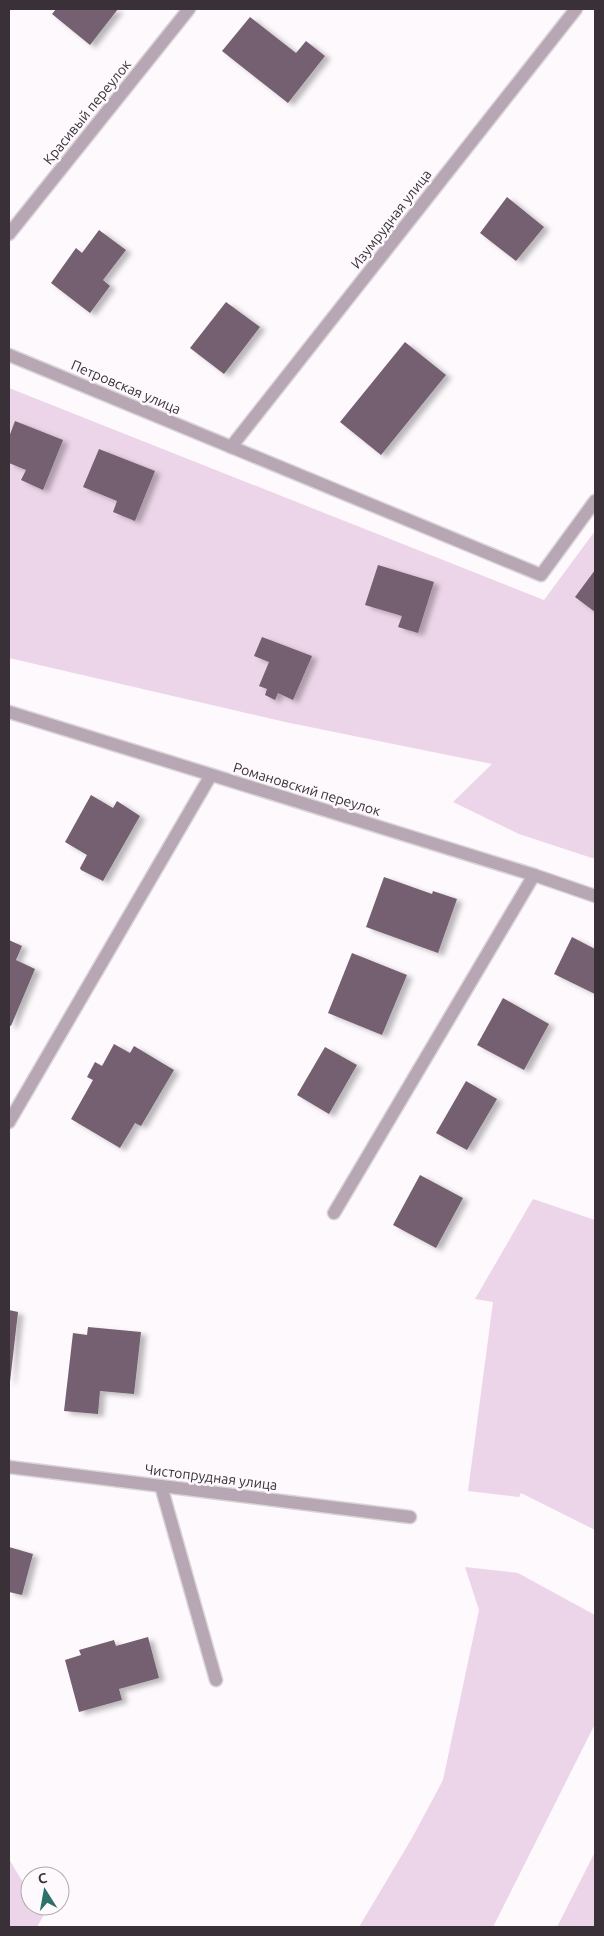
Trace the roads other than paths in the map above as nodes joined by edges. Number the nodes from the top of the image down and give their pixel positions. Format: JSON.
{"nodes":[{"id":1,"x":189,"y":9,"type":"edge"},
{"id":2,"x":576,"y":9,"type":"edge"},
{"id":3,"x":9,"y":234,"type":"edge"},
{"id":4,"x":9,"y":355,"type":"edge"},
{"id":5,"x":231,"y":447,"type":"junction"},
{"id":6,"x":595,"y":501,"type":"edge"},
{"id":7,"x":9,"y":712,"type":"edge"},
{"id":8,"x":211,"y":775,"type":"junction"},
{"id":9,"x":534,"y":875,"type":"junction"},
{"id":10,"x":595,"y":896,"type":"edge"},
{"id":11,"x":9,"y":1122,"type":"edge"},
{"id":12,"x":334,"y":1213,"type":"dead end"},
{"id":13,"x":9,"y":1467,"type":"edge"},
{"id":14,"x":161,"y":1486,"type":"junction"},
{"id":15,"x":410,"y":1517,"type":"dead end"},
{"id":16,"x":216,"y":1680,"type":"dead end"}],
"edges":[{"from":1,"to":3,"type":"street","name":"Красивый переулок"},
{"from":2,"to":5,"type":"street","name":"Изумрудная улица"},
{"from":4,"to":5,"type":"street","name":"Петровская улица"},
{"from":5,"to":6,"type":"street","name":"Петровская улица"},
{"from":7,"to":8,"type":"street","name":"Романовский переулок"},
{"from":8,"to":9,"type":"street","name":"Романовский переулок"},
{"from":8,"to":11,"type":"street"},
{"from":9,"to":10,"type":"street","name":"Романовский переулок"},
{"from":9,"to":12,"type":"street"},
{"from":13,"to":14,"type":"street","name":"Чистопрудная улица"},
{"from":14,"to":15,"type":"street","name":"Чистопрудная улица"},
{"from":14,"to":16,"type":"street"}]}
